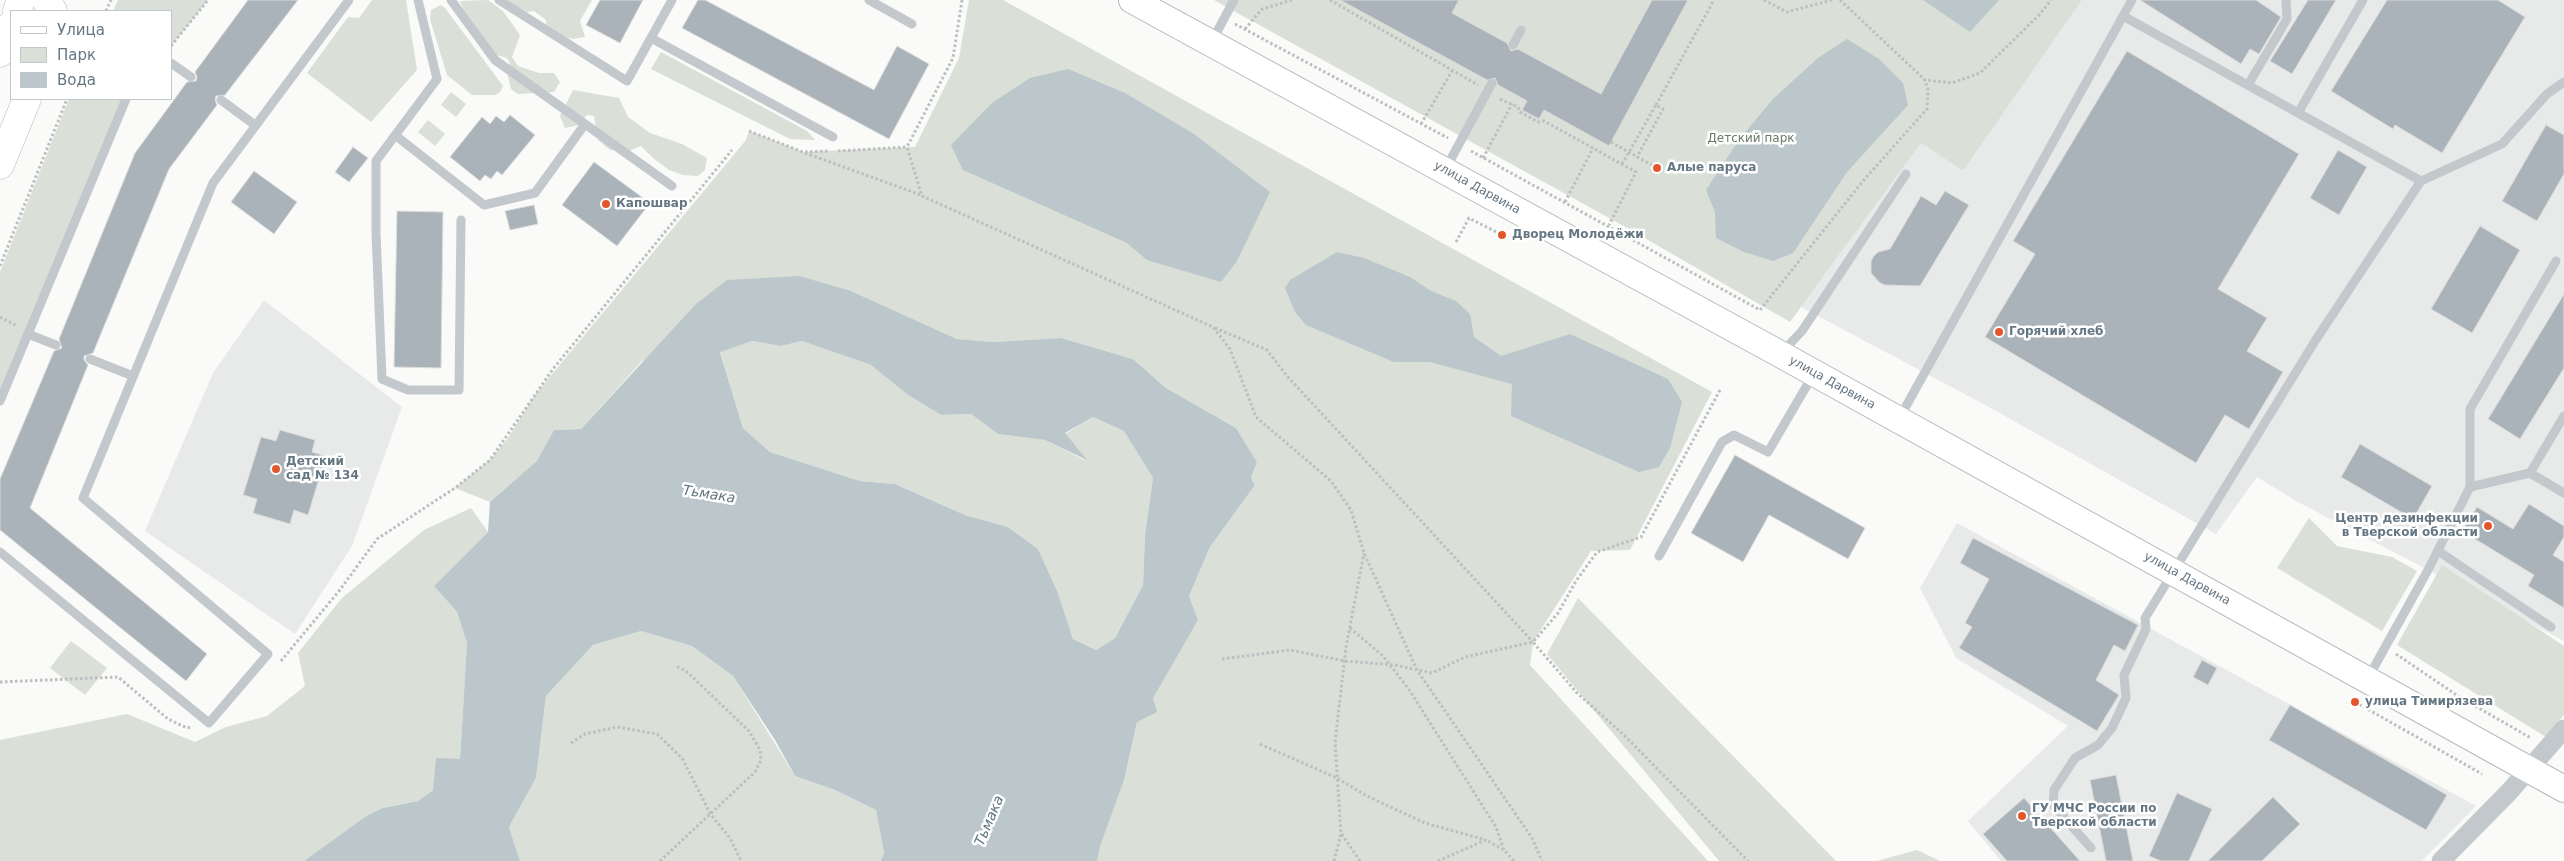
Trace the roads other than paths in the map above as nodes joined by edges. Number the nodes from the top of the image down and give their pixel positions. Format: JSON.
{"nodes":[{"id":1,"x":349,"y":0,"type":"edge"},
{"id":2,"x":418,"y":0,"type":"edge"},
{"id":3,"x":450,"y":0,"type":"edge"},
{"id":4,"x":499,"y":0,"type":"edge"},
{"id":5,"x":672,"y":0,"type":"edge"},
{"id":6,"x":868,"y":0,"type":"edge"},
{"id":7,"x":1132,"y":0,"type":"edge"},
{"id":8,"x":1234,"y":0,"type":"edge"},
{"id":9,"x":2132,"y":0,"type":"edge"},
{"id":10,"x":2286,"y":0,"type":"edge"},
{"id":11,"x":2363,"y":0,"type":"edge"},
{"id":12,"x":2123,"y":16,"type":"junction"},
{"id":13,"x":912,"y":24,"type":"dead end"},
{"id":14,"x":10,"y":28,"type":"edge"},
{"id":15,"x":1521,"y":30,"type":"dead end"},
{"id":16,"x":651,"y":38,"type":"junction"},
{"id":17,"x":1211,"y":43,"type":"junction"},
{"id":18,"x":1513,"y":45,"type":"dead end"},
{"id":19,"x":0,"y":53,"type":"edge"},
{"id":20,"x":172,"y":64,"type":"edge"},
{"id":21,"x":191,"y":78,"type":"dead end"},
{"id":22,"x":2564,"y":82,"type":"edge"},
{"id":23,"x":2248,"y":85,"type":"junction"},
{"id":24,"x":1490,"y":87,"type":"road end"},
{"id":25,"x":27,"y":100,"type":"edge"},
{"id":26,"x":126,"y":100,"type":"edge"},
{"id":27,"x":221,"y":100,"type":"dead end"},
{"id":28,"x":2298,"y":113,"type":"junction"},
{"id":29,"x":585,"y":124,"type":"junction"},
{"id":30,"x":255,"y":125,"type":"junction"},
{"id":31,"x":395,"y":135,"type":"junction"},
{"id":32,"x":833,"y":137,"type":"dead end"},
{"id":33,"x":0,"y":165,"type":"edge"},
{"id":34,"x":1445,"y":170,"type":"junction"},
{"id":35,"x":1906,"y":174,"type":"dead end"},
{"id":36,"x":2421,"y":181,"type":"junction"},
{"id":37,"x":672,"y":186,"type":"dead end"},
{"id":38,"x":461,"y":220,"type":"dead end"},
{"id":39,"x":2556,"y":261,"type":"dead end"},
{"id":40,"x":28,"y":334,"type":"junction"},
{"id":41,"x":56,"y":345,"type":"dead end"},
{"id":42,"x":1780,"y":354,"type":"junction"},
{"id":43,"x":90,"y":359,"type":"dead end"},
{"id":44,"x":1814,"y":373,"type":"junction"},
{"id":45,"x":133,"y":376,"type":"junction"},
{"id":46,"x":0,"y":402,"type":"edge"},
{"id":47,"x":2564,"y":416,"type":"edge"},
{"id":48,"x":1898,"y":420,"type":"junction"},
{"id":49,"x":2530,"y":472,"type":"junction"},
{"id":50,"x":2470,"y":487,"type":"junction"},
{"id":51,"x":2564,"y":493,"type":"edge"},
{"id":52,"x":0,"y":552,"type":"edge"},
{"id":53,"x":2438,"y":552,"type":"junction"},
{"id":54,"x":1659,"y":556,"type":"dead end"},
{"id":55,"x":2174,"y":571,"type":"junction"},
{"id":56,"x":2551,"y":627,"type":"dead end"},
{"id":57,"x":2367,"y":679,"type":"junction"},
{"id":58,"x":2564,"y":729,"type":"edge"},
{"id":59,"x":2531,"y":768,"type":"junction"},
{"id":60,"x":2564,"y":788,"type":"edge"},
{"id":61,"x":2091,"y":848,"type":"dead end"},
{"id":62,"x":2441,"y":861,"type":"edge"}],
"edges":[{"from":1,"to":30,"type":"lane"},
{"from":2,"to":31,"type":"lane"},
{"from":3,"to":29,"type":"lane"},
{"from":4,"to":16,"type":"lane"},
{"from":5,"to":16,"type":"lane"},
{"from":6,"to":13,"type":"lane"},
{"from":7,"to":17,"type":"main road","name":"улица Дарвина"},
{"from":8,"to":17,"type":"lane"},
{"from":9,"to":12,"type":"lane"},
{"from":10,"to":23,"type":"lane"},
{"from":11,"to":28,"type":"lane"},
{"from":12,"to":23,"type":"lane"},
{"from":12,"to":48,"type":"lane"},
{"from":14,"to":19,"type":"main road"},
{"from":15,"to":18,"type":"lane"},
{"from":16,"to":32,"type":"lane"},
{"from":17,"to":34,"type":"main road","name":"улица Дарвина"},
{"from":20,"to":21,"type":"lane"},
{"from":22,"to":36,"type":"lane"},
{"from":23,"to":28,"type":"lane"},
{"from":24,"to":34,"type":"lane"},
{"from":25,"to":33,"type":"main road"},
{"from":26,"to":40,"type":"lane"},
{"from":27,"to":30,"type":"lane"},
{"from":28,"to":36,"type":"lane"},
{"from":29,"to":31,"type":"lane"},
{"from":29,"to":37,"type":"lane"},
{"from":30,"to":45,"type":"lane"},
{"from":31,"to":38,"type":"lane"},
{"from":34,"to":42,"type":"main road","name":"улица Дарвина"},
{"from":35,"to":42,"type":"lane"},
{"from":36,"to":55,"type":"lane"},
{"from":39,"to":50,"type":"lane"},
{"from":40,"to":41,"type":"lane"},
{"from":40,"to":46,"type":"lane"},
{"from":42,"to":44,"type":"main road","name":"улица Дарвина"},
{"from":43,"to":45,"type":"lane"},
{"from":44,"to":48,"type":"main road","name":"улица Дарвина"},
{"from":44,"to":54,"type":"lane"},
{"from":45,"to":52,"type":"lane"},
{"from":47,"to":49,"type":"lane"},
{"from":48,"to":55,"type":"main road","name":"улица Дарвина"},
{"from":49,"to":50,"type":"lane"},
{"from":49,"to":51,"type":"lane"},
{"from":50,"to":53,"type":"lane"},
{"from":53,"to":56,"type":"lane"},
{"from":53,"to":57,"type":"lane"},
{"from":55,"to":57,"type":"main road","name":"улица Дарвина"},
{"from":55,"to":61,"type":"lane"},
{"from":57,"to":59,"type":"main road","name":"улица Дарвина"},
{"from":58,"to":59,"type":"street"},
{"from":59,"to":60,"type":"main road","name":"улица Дарвина"},
{"from":59,"to":62,"type":"street"}]}
